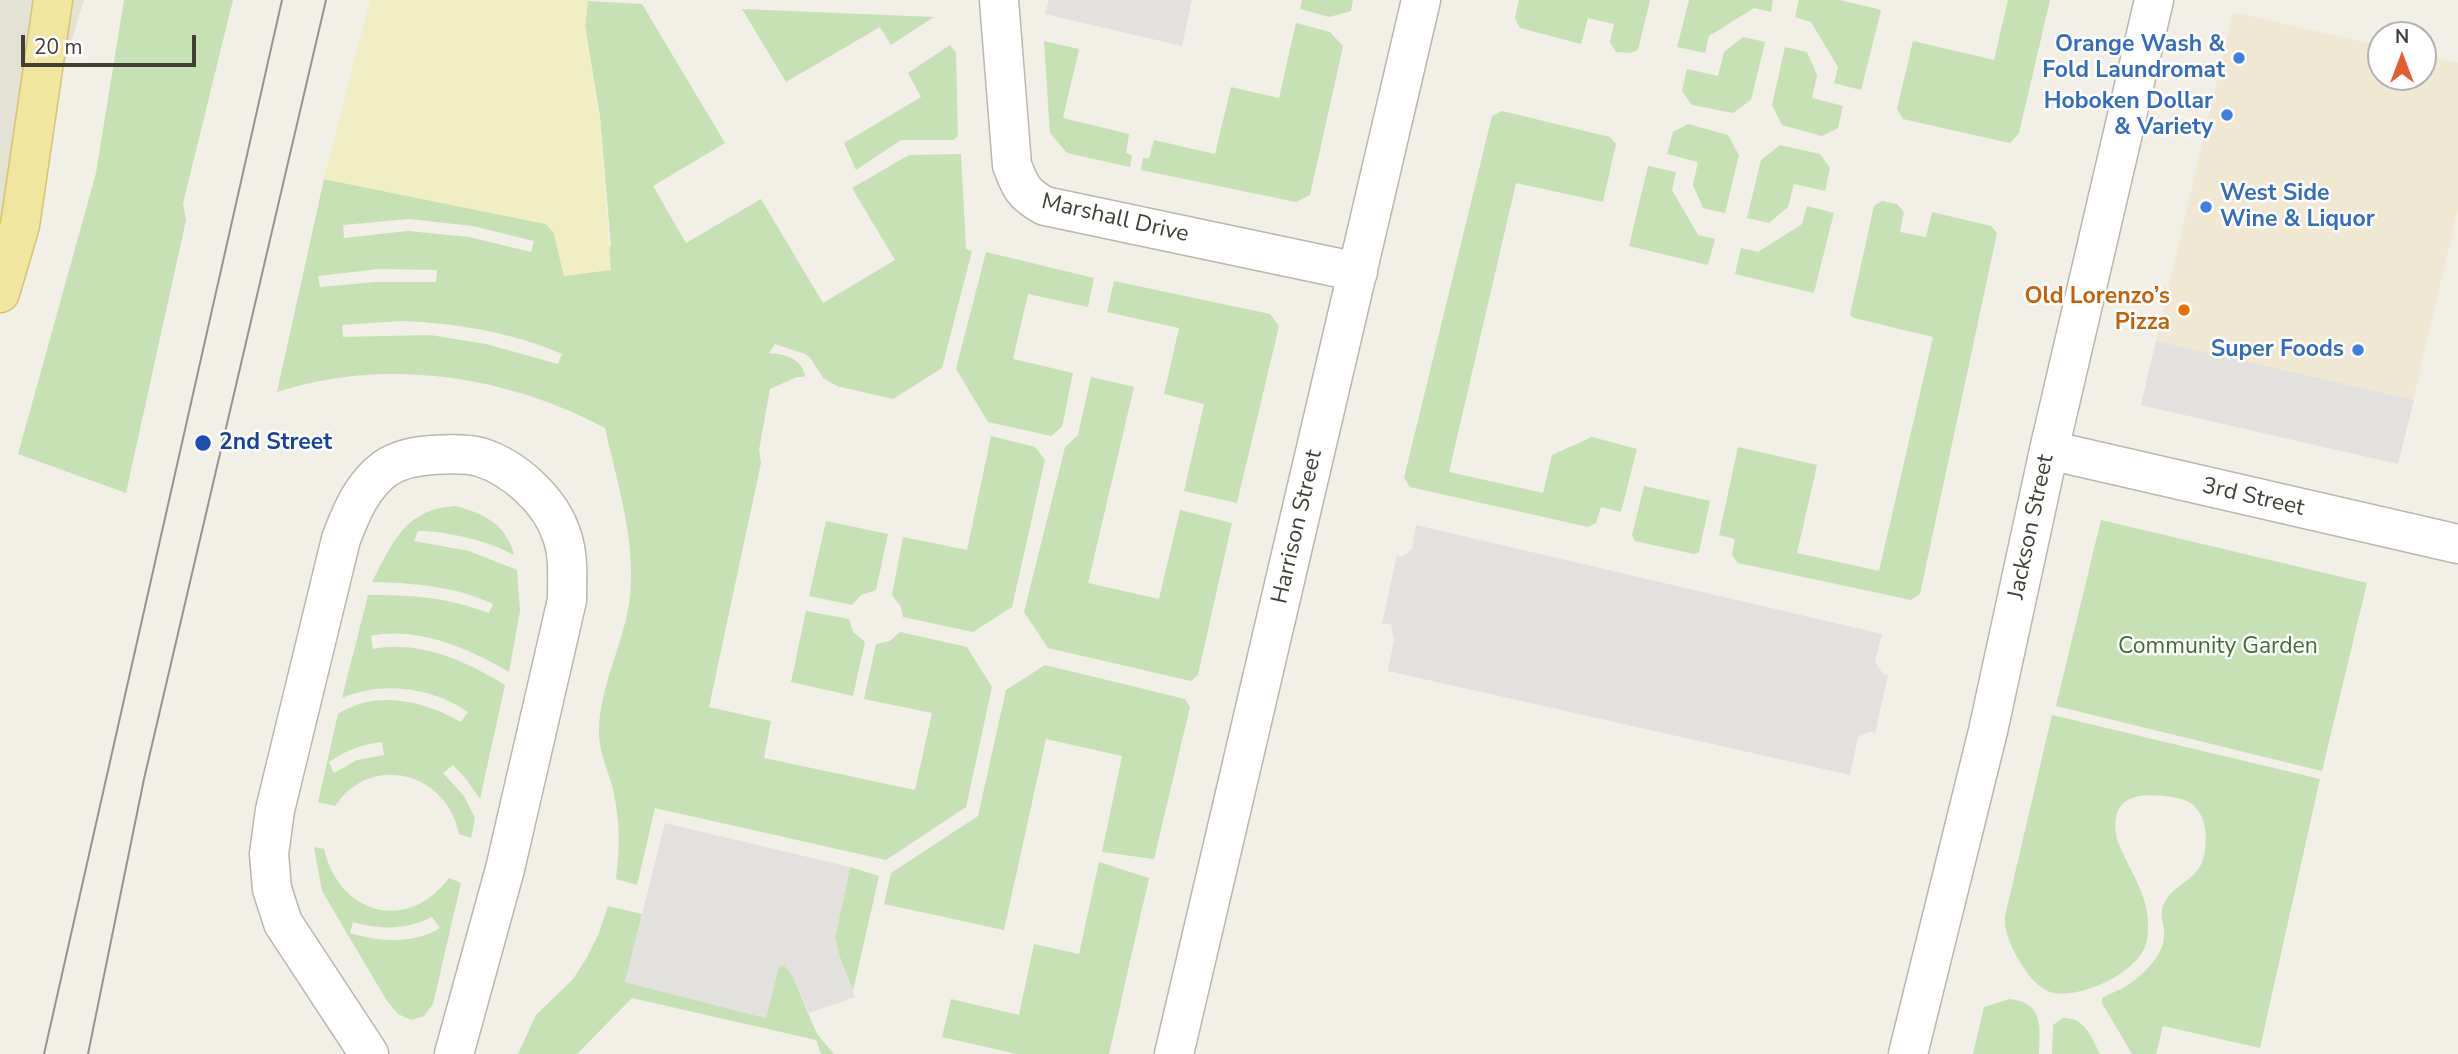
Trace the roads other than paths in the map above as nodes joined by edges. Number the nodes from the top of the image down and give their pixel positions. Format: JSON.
{"nodes":[{"id":1,"x":53,"y":0,"type":"edge"},
{"id":2,"x":999,"y":0,"type":"edge"},
{"id":3,"x":1421,"y":0,"type":"edge"},
{"id":4,"x":2154,"y":0,"type":"edge"},
{"id":5,"x":1358,"y":272,"type":"junction"},
{"id":6,"x":0,"y":293,"type":"edge"},
{"id":7,"x":2049,"y":450,"type":"junction"},
{"id":8,"x":2458,"y":544,"type":"edge"},
{"id":9,"x":369,"y":1054,"type":"edge"},
{"id":10,"x":454,"y":1054,"type":"edge"},
{"id":11,"x":1174,"y":1054,"type":"edge"},
{"id":12,"x":1908,"y":1054,"type":"edge"}],
"edges":[{"from":1,"to":6,"type":"main road"},
{"from":2,"to":5,"type":"street","name":"Marshall Drive"},
{"from":3,"to":5,"type":"street","name":"Harrison Street"},
{"from":4,"to":7,"type":"street","name":"Jackson Street"},
{"from":5,"to":11,"type":"street","name":"Harrison Street"},
{"from":7,"to":8,"type":"street","name":"3rd Street"},
{"from":7,"to":12,"type":"street","name":"Jackson Street"},
{"from":9,"to":10,"type":"street"}]}
